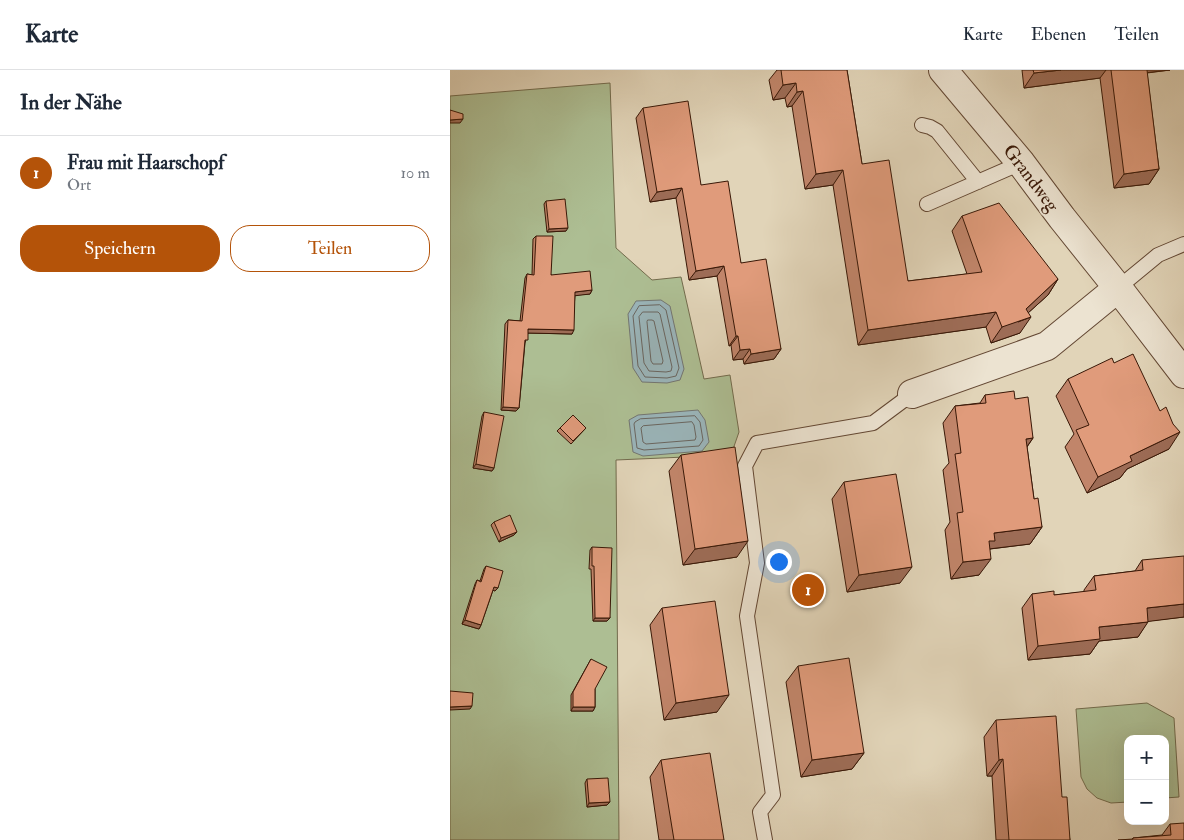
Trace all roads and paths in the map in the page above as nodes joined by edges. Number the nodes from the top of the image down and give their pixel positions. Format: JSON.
{"nodes":[{"id":1,"x":943,"y":70,"type":"edge"},
{"id":2,"x":922,"y":125,"type":"dead end"},
{"id":3,"x":1021,"y":163,"type":"junction"},
{"id":4,"x":978,"y":182,"type":"junction"},
{"id":5,"x":927,"y":204,"type":"dead end"},
{"id":6,"x":1184,"y":244,"type":"edge"},
{"id":7,"x":1118,"y":288,"type":"junction"},
{"id":8,"x":1184,"y":374,"type":"edge"},
{"id":9,"x":912,"y":394,"type":"joint"},
{"id":10,"x":765,"y":840,"type":"edge"}],
"edges":[{"from":1,"to":3,"type":"street","name":"Grandweg"},
{"from":2,"to":4,"type":"lane"},
{"from":3,"to":4,"type":"lane"},
{"from":3,"to":7,"type":"street","name":"Grandweg"},
{"from":4,"to":5,"type":"lane"},
{"from":6,"to":7,"type":"lane"},
{"from":7,"to":8,"type":"street","name":"Grandweg"},
{"from":7,"to":9,"type":"street"},
{"from":9,"to":10,"type":"lane"}]}
